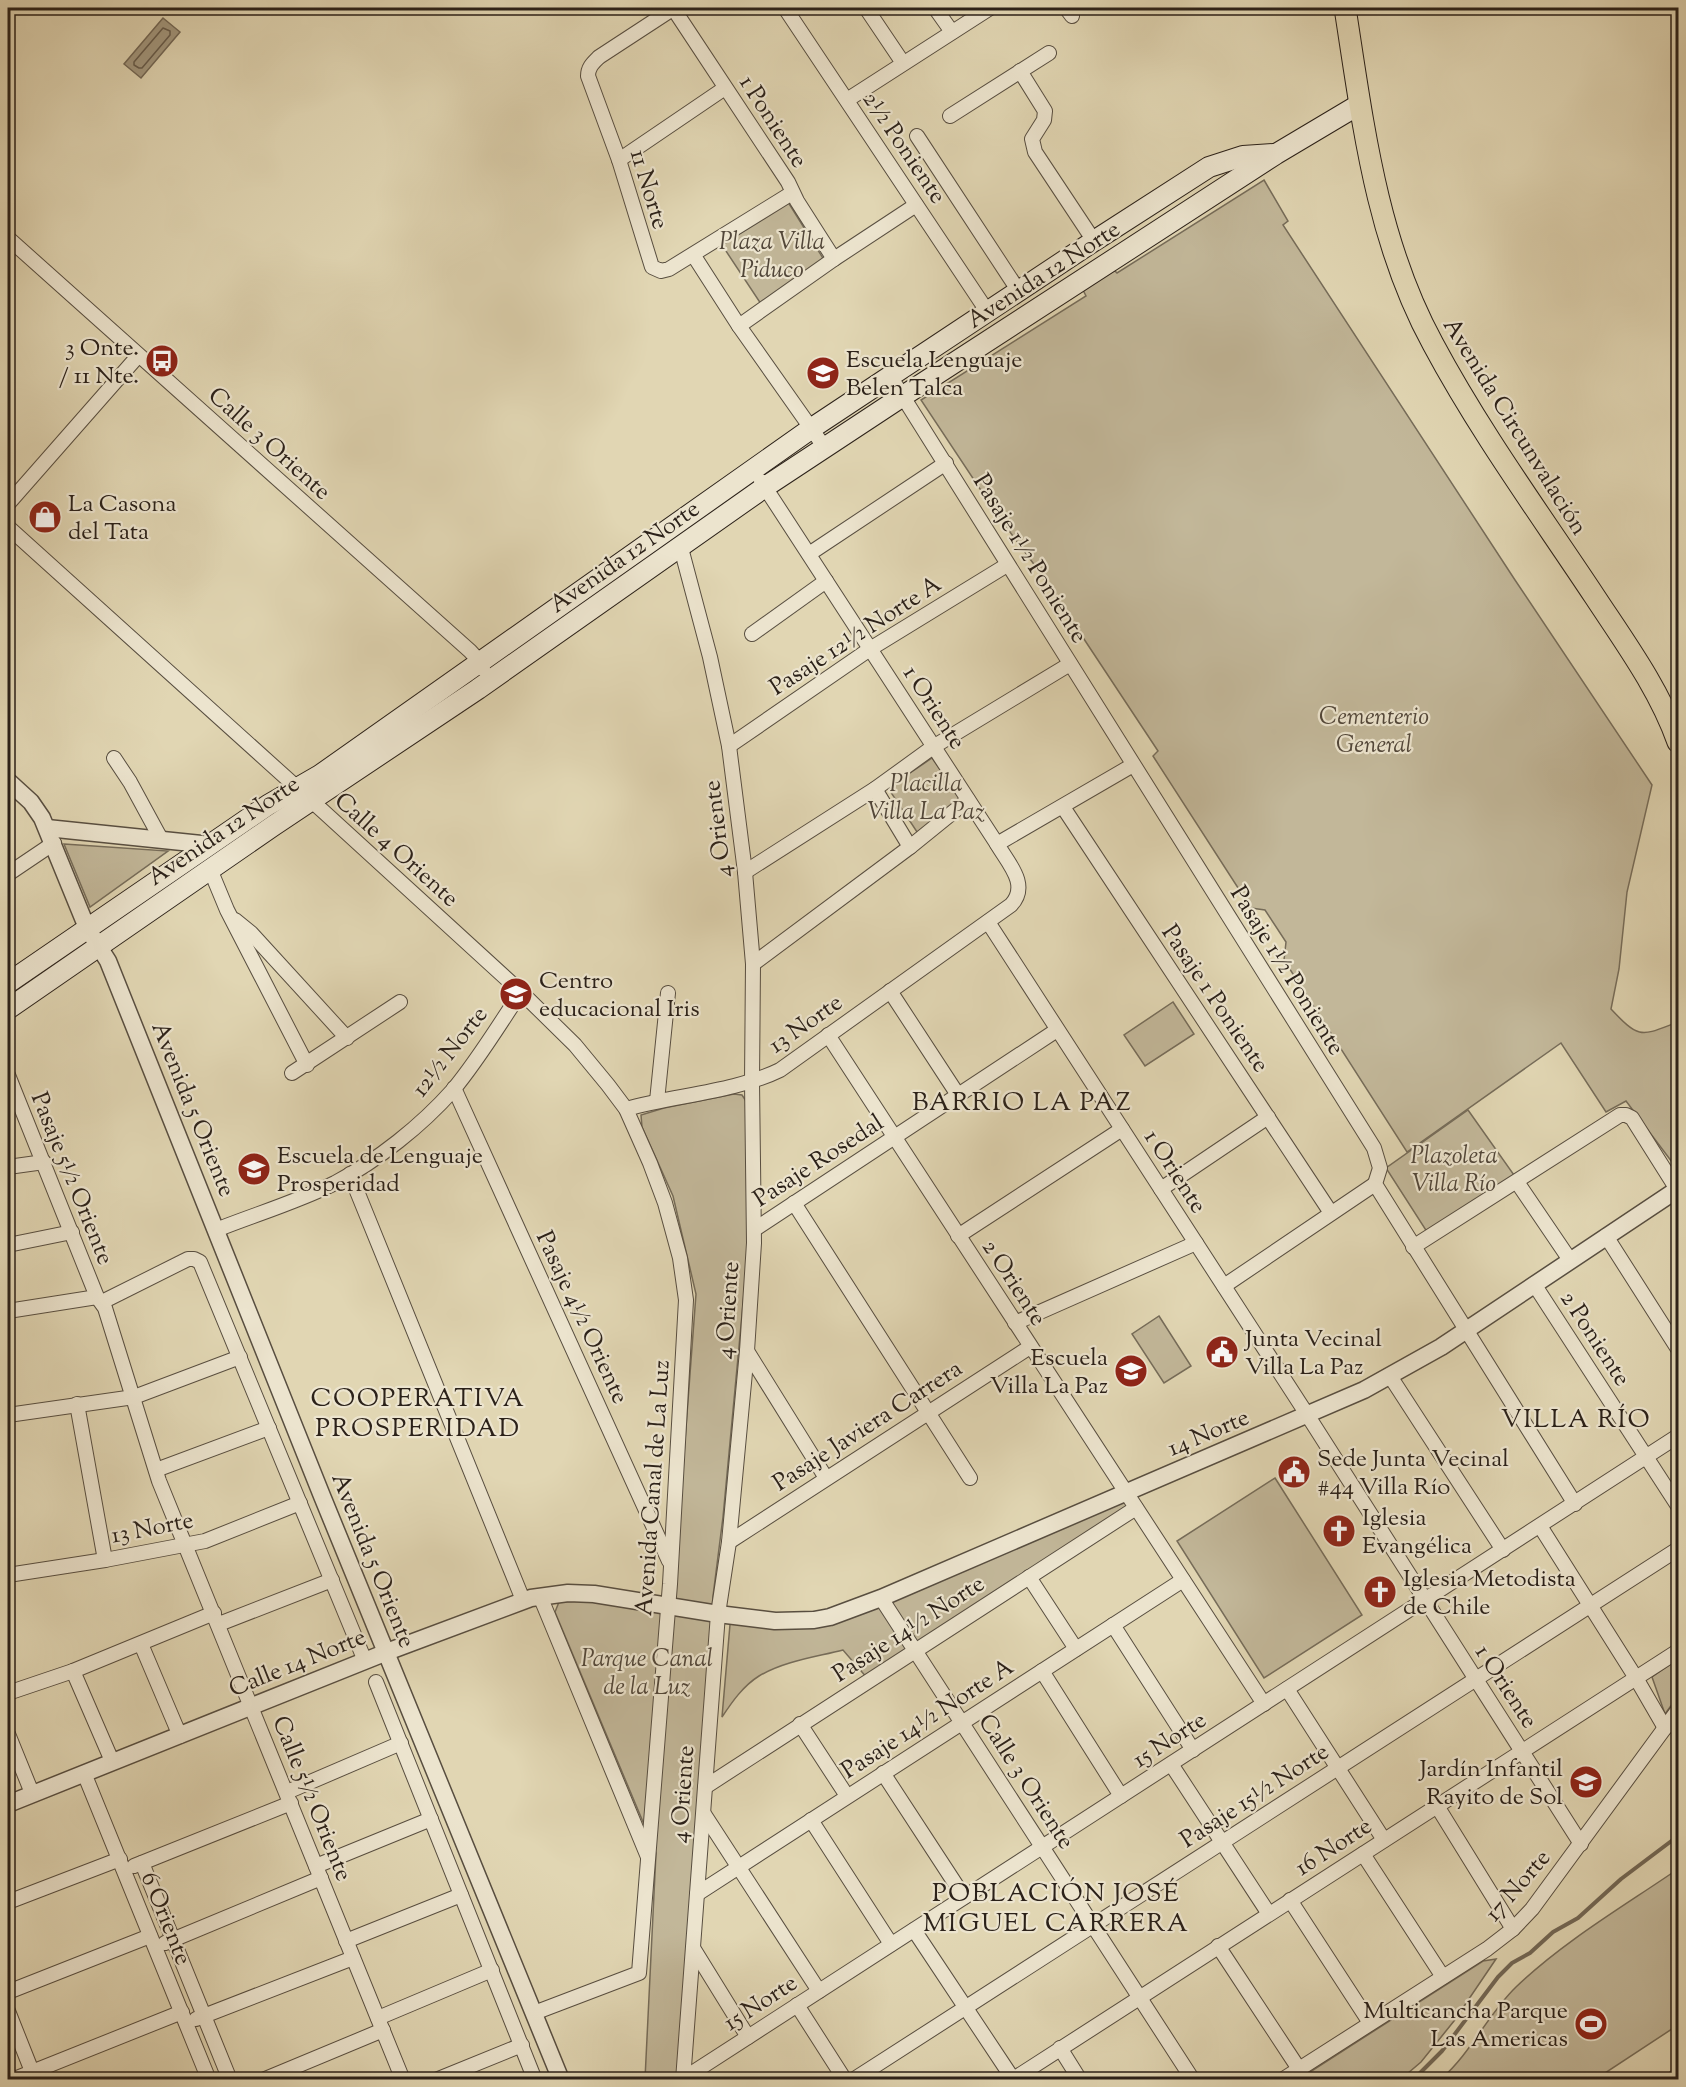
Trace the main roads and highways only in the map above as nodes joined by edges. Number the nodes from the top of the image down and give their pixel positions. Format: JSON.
{"nodes":[{"id":1,"x":1345,"y":8,"type":"edge"},
{"id":2,"x":1360,"y":104,"type":"junction"},
{"id":3,"x":1276,"y":154,"type":"junction"},
{"id":4,"x":1132,"y":216,"type":"junction"},
{"id":5,"x":1146,"y":238,"type":"junction"},
{"id":6,"x":1678,"y":742,"type":"edge"},
{"id":7,"x":304,"y":795,"type":"junction"},
{"id":8,"x":8,"y":984,"type":"edge"},
{"id":9,"x":8,"y":1009,"type":"edge"}],
"edges":[{"from":1,"to":2,"type":"main road","name":"Avenida Circunvalación"},
{"from":2,"to":3,"type":"main road","name":"Avenida 12 Norte"},
{"from":2,"to":6,"type":"main road","name":"Avenida Circunvalación"},
{"from":3,"to":4,"type":"main road","name":"Avenida 12 Norte"},
{"from":3,"to":5,"type":"main road","name":"Avenida 12 Norte"},
{"from":4,"to":5,"type":"main road"},
{"from":4,"to":7,"type":"main road","name":"Avenida 12 Norte"},
{"from":5,"to":7,"type":"main road","name":"Avenida 12 Norte"},
{"from":7,"to":8,"type":"main road","name":"Avenida 12 Norte"},
{"from":7,"to":9,"type":"main road","name":"Avenida 12 Norte"}]}
